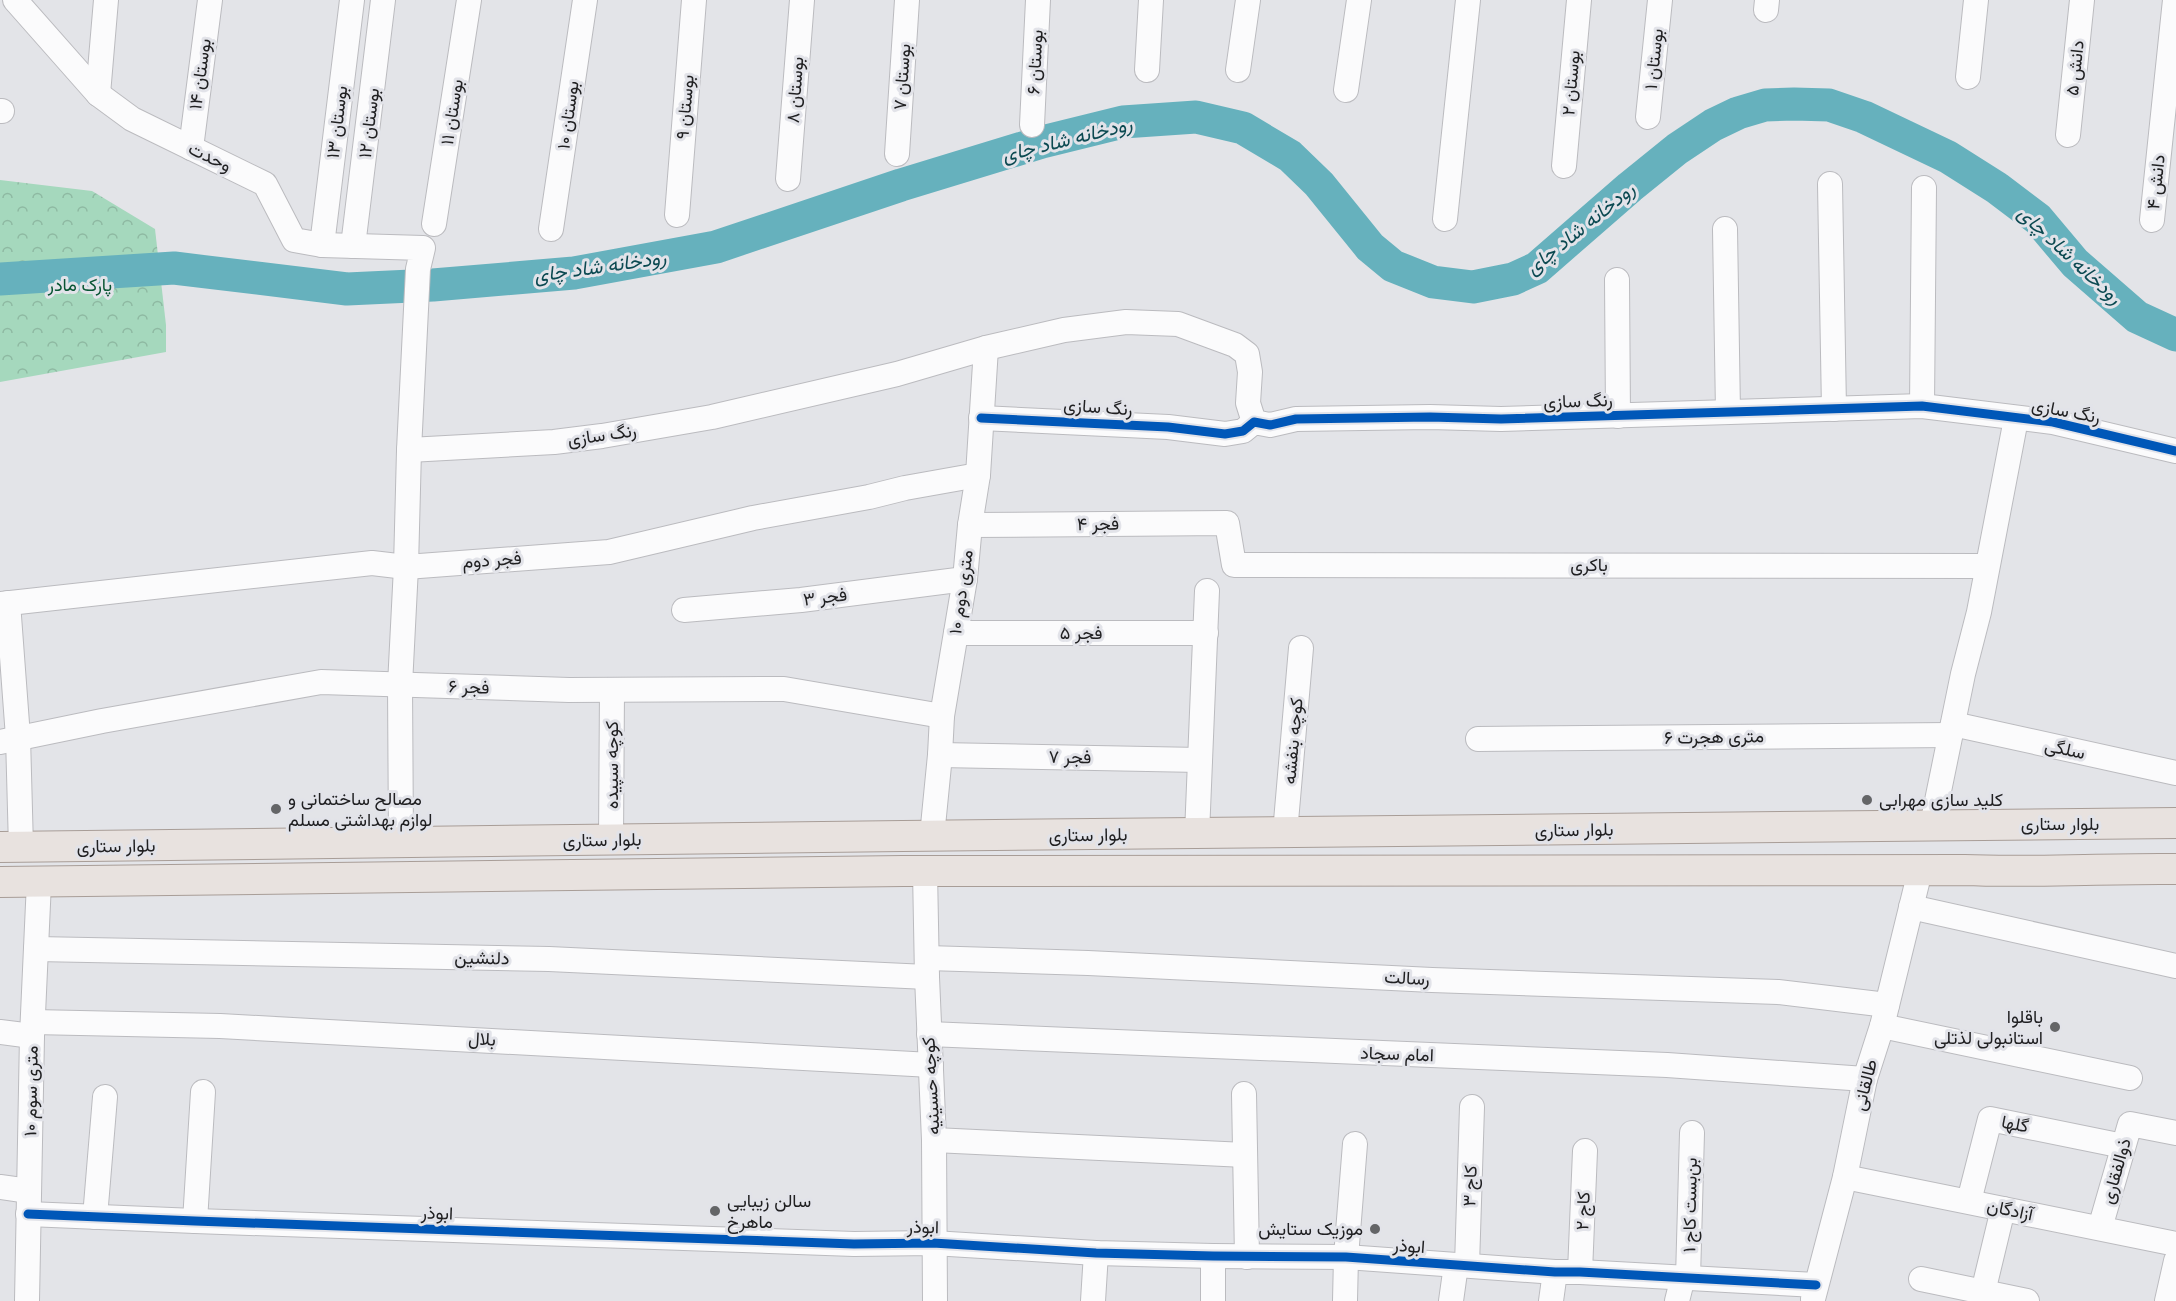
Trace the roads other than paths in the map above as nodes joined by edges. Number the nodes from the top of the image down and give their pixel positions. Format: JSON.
{"nodes":[{"id":1,"x":15,"y":0,"type":"edge"},
{"id":2,"x":106,"y":0,"type":"edge"},
{"id":3,"x":210,"y":0,"type":"edge"},
{"id":4,"x":352,"y":0,"type":"edge"},
{"id":5,"x":383,"y":0,"type":"edge"},
{"id":6,"x":469,"y":0,"type":"edge"},
{"id":7,"x":585,"y":0,"type":"edge"},
{"id":8,"x":694,"y":0,"type":"edge"},
{"id":9,"x":802,"y":0,"type":"edge"},
{"id":10,"x":907,"y":0,"type":"edge"},
{"id":11,"x":1038,"y":0,"type":"edge"},
{"id":12,"x":1151,"y":0,"type":"edge"},
{"id":13,"x":1248,"y":0,"type":"edge"},
{"id":14,"x":1359,"y":0,"type":"edge"},
{"id":15,"x":1468,"y":0,"type":"edge"},
{"id":16,"x":1579,"y":0,"type":"edge"},
{"id":17,"x":1660,"y":0,"type":"edge"},
{"id":18,"x":1976,"y":0,"type":"edge"},
{"id":19,"x":2082,"y":0,"type":"edge"},
{"id":20,"x":2175,"y":0,"type":"edge"},
{"id":21,"x":1147,"y":70,"type":"dead end"},
{"id":22,"x":1238,"y":70,"type":"dead end"},
{"id":23,"x":1968,"y":77,"type":"dead end"},
{"id":24,"x":1346,"y":90,"type":"dead end"},
{"id":25,"x":98,"y":94,"type":"junction"},
{"id":26,"x":1648,"y":117,"type":"dead end"},
{"id":27,"x":1032,"y":125,"type":"dead end"},
{"id":28,"x":2068,"y":135,"type":"dead end"},
{"id":29,"x":191,"y":148,"type":"junction"},
{"id":30,"x":897,"y":154,"type":"dead end"},
{"id":31,"x":1564,"y":166,"type":"dead end"},
{"id":32,"x":788,"y":179,"type":"dead end"},
{"id":33,"x":1830,"y":184,"type":"dead end"},
{"id":34,"x":1924,"y":188,"type":"dead end"},
{"id":35,"x":677,"y":215,"type":"dead end"},
{"id":36,"x":1445,"y":219,"type":"dead end"},
{"id":37,"x":2151,"y":220,"type":"dead end"},
{"id":38,"x":435,"y":224,"type":"dead end"},
{"id":39,"x":551,"y":229,"type":"dead end"},
{"id":40,"x":1725,"y":229,"type":"dead end"},
{"id":41,"x":322,"y":245,"type":"junction"},
{"id":42,"x":353,"y":246,"type":"junction"},
{"id":43,"x":1617,"y":280,"type":"dead end"},
{"id":44,"x":986,"y":348,"type":"junction"},
{"id":45,"x":1922,"y":406,"type":"junction"},
{"id":46,"x":1834,"y":409,"type":"junction"},
{"id":47,"x":1728,"y":412,"type":"junction"},
{"id":48,"x":1618,"y":416,"type":"junction"},
{"id":49,"x":981,"y":418,"type":"junction"},
{"id":50,"x":2016,"y":419,"type":"junction"},
{"id":51,"x":1254,"y":422,"type":"junction"},
{"id":52,"x":408,"y":450,"type":"junction"},
{"id":53,"x":2176,"y":451,"type":"edge"},
{"id":54,"x":978,"y":476,"type":"junction"},
{"id":55,"x":1227,"y":523,"type":"joint"},
{"id":56,"x":969,"y":525,"type":"junction"},
{"id":57,"x":1987,"y":566,"type":"junction"},
{"id":58,"x":406,"y":567,"type":"junction"},
{"id":59,"x":965,"y":579,"type":"junction"},
{"id":60,"x":1208,"y":591,"type":"dead end"},
{"id":61,"x":4,"y":604,"type":"edge"},
{"id":62,"x":684,"y":610,"type":"dead end"},
{"id":63,"x":956,"y":633,"type":"junction"},
{"id":64,"x":1206,"y":633,"type":"junction"},
{"id":65,"x":1301,"y":648,"type":"dead end"},
{"id":66,"x":400,"y":685,"type":"junction"},
{"id":67,"x":612,"y":690,"type":"junction"},
{"id":68,"x":942,"y":716,"type":"junction"},
{"id":69,"x":1952,"y":730,"type":"junction"},
{"id":70,"x":9,"y":739,"type":"edge"},
{"id":71,"x":1478,"y":739,"type":"dead end"},
{"id":72,"x":940,"y":755,"type":"junction"},
{"id":73,"x":1200,"y":760,"type":"junction"},
{"id":74,"x":2176,"y":773,"type":"edge"},
{"id":75,"x":2176,"y":824,"type":"edge"},
{"id":76,"x":1929,"y":825,"type":"junction"},
{"id":77,"x":1285,"y":833,"type":"junction"},
{"id":78,"x":1197,"y":834,"type":"junction"},
{"id":79,"x":903,"y":836,"type":"junction"},
{"id":80,"x":943,"y":836,"type":"junction"},
{"id":81,"x":611,"y":840,"type":"junction"},
{"id":82,"x":401,"y":843,"type":"junction"},
{"id":83,"x":21,"y":847,"type":"edge"},
{"id":84,"x":2176,"y":869,"type":"edge"},
{"id":85,"x":1925,"y":870,"type":"junction"},
{"id":86,"x":914,"y":871,"type":"junction"},
{"id":87,"x":955,"y":872,"type":"junction"},
{"id":88,"x":26,"y":882,"type":"edge"},
{"id":89,"x":1911,"y":907,"type":"junction"},
{"id":90,"x":36,"y":949,"type":"junction"},
{"id":91,"x":2176,"y":966,"type":"edge"},
{"id":92,"x":927,"y":968,"type":"junction"},
{"id":93,"x":1885,"y":1015,"type":"junction"},
{"id":94,"x":33,"y":1029,"type":"junction"},
{"id":95,"x":0,"y":1032,"type":"edge"},
{"id":96,"x":929,"y":1034,"type":"junction"},
{"id":97,"x":931,"y":1065,"type":"junction"},
{"id":98,"x":1865,"y":1078,"type":"junction"},
{"id":99,"x":2130,"y":1078,"type":"dead end"},
{"id":100,"x":203,"y":1092,"type":"dead end"},
{"id":101,"x":1244,"y":1094,"type":"dead end"},
{"id":102,"x":105,"y":1097,"type":"dead end"},
{"id":103,"x":1472,"y":1107,"type":"dead end"},
{"id":104,"x":1692,"y":1133,"type":"dead end"},
{"id":105,"x":2176,"y":1133,"type":"edge"},
{"id":106,"x":934,"y":1140,"type":"junction"},
{"id":107,"x":1354,"y":1144,"type":"dead end"},
{"id":108,"x":2123,"y":1146,"type":"junction"},
{"id":109,"x":1585,"y":1151,"type":"dead end"},
{"id":110,"x":1245,"y":1155,"type":"junction"},
{"id":111,"x":1845,"y":1177,"type":"junction"},
{"id":112,"x":0,"y":1186,"type":"edge"},
{"id":113,"x":1969,"y":1201,"type":"junction"},
{"id":114,"x":29,"y":1202,"type":"junction"},
{"id":115,"x":2003,"y":1209,"type":"junction"},
{"id":116,"x":95,"y":1217,"type":"junction"},
{"id":117,"x":195,"y":1221,"type":"junction"},
{"id":118,"x":2100,"y":1228,"type":"junction"},
{"id":119,"x":933,"y":1244,"type":"junction"},
{"id":120,"x":2176,"y":1245,"type":"edge"},
{"id":121,"x":1096,"y":1252,"type":"junction"},
{"id":122,"x":1213,"y":1256,"type":"junction"},
{"id":123,"x":1247,"y":1257,"type":"junction"},
{"id":124,"x":1346,"y":1257,"type":"junction"},
{"id":125,"x":2176,"y":1261,"type":"edge"},
{"id":126,"x":1461,"y":1265,"type":"junction"},
{"id":127,"x":1555,"y":1272,"type":"junction"},
{"id":128,"x":1580,"y":1272,"type":"junction"},
{"id":129,"x":1685,"y":1277,"type":"junction"},
{"id":130,"x":1921,"y":1279,"type":"dead end"},
{"id":131,"x":1983,"y":1292,"type":"junction"},
{"id":132,"x":1814,"y":1293,"type":"edge"},
{"id":133,"x":27,"y":1301,"type":"edge"},
{"id":134,"x":935,"y":1301,"type":"edge"},
{"id":135,"x":1093,"y":1301,"type":"edge"},
{"id":136,"x":1213,"y":1301,"type":"edge"},
{"id":137,"x":1345,"y":1301,"type":"edge"},
{"id":138,"x":1451,"y":1301,"type":"edge"},
{"id":139,"x":1551,"y":1301,"type":"edge"},
{"id":140,"x":1677,"y":1301,"type":"edge"},
{"id":141,"x":2027,"y":1301,"type":"edge"},
{"id":142,"x":2167,"y":1301,"type":"edge"}],
"edges":[{"from":1,"to":25,"type":"street","name":"وحدت"},
{"from":2,"to":25,"type":"street"},
{"from":3,"to":29,"type":"street","name":"بوستان ۱۴"},
{"from":4,"to":41,"type":"street","name":"بوستان ۱۳"},
{"from":5,"to":42,"type":"street","name":"بوستان ۱۲"},
{"from":6,"to":38,"type":"street","name":"بوستان ۱۱"},
{"from":7,"to":39,"type":"street","name":"بوستان ۱۰"},
{"from":8,"to":35,"type":"street","name":"بوستان ۹"},
{"from":9,"to":32,"type":"street","name":"بوستان ۸"},
{"from":10,"to":30,"type":"street","name":"بوستان ۷"},
{"from":11,"to":27,"type":"street","name":"بوستان ۶"},
{"from":12,"to":21,"type":"street"},
{"from":13,"to":22,"type":"street"},
{"from":14,"to":24,"type":"street"},
{"from":15,"to":36,"type":"street"},
{"from":16,"to":31,"type":"street","name":"بوستان ۲"},
{"from":17,"to":26,"type":"street","name":"بوستان ۱"},
{"from":18,"to":23,"type":"street"},
{"from":19,"to":28,"type":"street","name":"دانش ۵"},
{"from":20,"to":37,"type":"street","name":"دانش ۴"},
{"from":25,"to":29,"type":"street","name":"وحدت"},
{"from":29,"to":41,"type":"street","name":"وحدت"},
{"from":33,"to":46,"type":"street"},
{"from":34,"to":45,"type":"street"},
{"from":40,"to":47,"type":"street"},
{"from":41,"to":42,"type":"street","name":"وحدت"},
{"from":42,"to":52,"type":"street","name":"وحدت"},
{"from":43,"to":48,"type":"street"},
{"from":44,"to":49,"type":"street","name":"۱۰ متری دوم"},
{"from":44,"to":51,"type":"street","name":"رنگ سازی"},
{"from":44,"to":52,"type":"street","name":"رنگ سازی"},
{"from":45,"to":46,"type":"street","name":"رنگ سازی"},
{"from":45,"to":50,"type":"street","name":"رنگ سازی"},
{"from":46,"to":47,"type":"street","name":"رنگ سازی"},
{"from":47,"to":48,"type":"street","name":"رنگ سازی"},
{"from":48,"to":51,"type":"street","name":"رنگ سازی"},
{"from":49,"to":51,"type":"street","name":"رنگ سازی"},
{"from":49,"to":54,"type":"street","name":"۱۰ متری دوم"},
{"from":50,"to":53,"type":"street","name":"رنگ سازی"},
{"from":50,"to":57,"type":"street"},
{"from":52,"to":58,"type":"street"},
{"from":54,"to":56,"type":"street","name":"۱۰ متری دوم"},
{"from":54,"to":58,"type":"street","name":"فجر دوم"},
{"from":55,"to":56,"type":"street","name":"فجر ۴"},
{"from":55,"to":57,"type":"street","name":"باکری"},
{"from":56,"to":59,"type":"street","name":"۱۰ متری دوم"},
{"from":57,"to":69,"type":"street"},
{"from":58,"to":61,"type":"street","name":"فجر دوم"},
{"from":58,"to":66,"type":"street"},
{"from":59,"to":62,"type":"street","name":"فجر ۳"},
{"from":59,"to":63,"type":"street","name":"۱۰ متری دوم"},
{"from":60,"to":64,"type":"street"},
{"from":61,"to":70,"type":"street"},
{"from":63,"to":64,"type":"street","name":"فجر ۵"},
{"from":63,"to":68,"type":"street","name":"۱۰ متری دوم"},
{"from":64,"to":73,"type":"street"},
{"from":65,"to":77,"type":"street","name":"کوچه بنفشه"},
{"from":66,"to":67,"type":"street","name":"فجر ۶"},
{"from":66,"to":70,"type":"street","name":"فجر ۶"},
{"from":66,"to":82,"type":"street"},
{"from":67,"to":68,"type":"street","name":"فجر ۶"},
{"from":67,"to":81,"type":"street","name":"کوچه سپیده"},
{"from":68,"to":72,"type":"street","name":"۱۰ متری دوم"},
{"from":69,"to":71,"type":"street","name":"۶ متری هجرت"},
{"from":69,"to":74,"type":"street","name":"سلگی"},
{"from":69,"to":76,"type":"street"},
{"from":70,"to":83,"type":"street"},
{"from":72,"to":73,"type":"street","name":"فجر ۷"},
{"from":72,"to":80,"type":"street","name":"۱۰ متری دوم"},
{"from":73,"to":78,"type":"street"},
{"from":75,"to":76,"type":"main road","name":"بلوار ستاری"},
{"from":76,"to":77,"type":"main road","name":"بلوار ستاری"},
{"from":76,"to":85,"type":"main road"},
{"from":76,"to":85,"type":"main road"},
{"from":77,"to":78,"type":"main road","name":"بلوار ستاری"},
{"from":78,"to":80,"type":"main road","name":"بلوار ستاری"},
{"from":79,"to":80,"type":"main road","name":"بلوار ستاری"},
{"from":79,"to":81,"type":"main road","name":"بلوار ستاری"},
{"from":79,"to":86,"type":"main road"},
{"from":80,"to":87,"type":"main road"},
{"from":81,"to":82,"type":"main road","name":"بلوار ستاری"},
{"from":82,"to":83,"type":"main road","name":"بلوار ستاری"},
{"from":83,"to":88,"type":"main road"},
{"from":84,"to":85,"type":"main road","name":"بلوار ستاری"},
{"from":85,"to":87,"type":"main road","name":"بلوار ستاری"},
{"from":85,"to":89,"type":"street","name":"طالقانی"},
{"from":86,"to":87,"type":"main road","name":"بلوار ستاری"},
{"from":86,"to":88,"type":"main road","name":"بلوار ستاری"},
{"from":86,"to":92,"type":"street","name":"کوچه حسینیه"},
{"from":88,"to":90,"type":"street","name":"۱۰ متری سوم"},
{"from":89,"to":91,"type":"street"},
{"from":89,"to":93,"type":"street","name":"طالقانی"},
{"from":90,"to":92,"type":"street","name":"دلنشین"},
{"from":90,"to":94,"type":"street","name":"۱۰ متری سوم"},
{"from":92,"to":93,"type":"street","name":"رسالت"},
{"from":92,"to":96,"type":"street","name":"کوچه حسینیه"},
{"from":93,"to":98,"type":"street","name":"طالقانی"},
{"from":93,"to":99,"type":"street","name":"رسالت"},
{"from":94,"to":95,"type":"street","name":"بلال"},
{"from":94,"to":97,"type":"street","name":"بلال"},
{"from":94,"to":114,"type":"street","name":"۱۰ متری سوم"},
{"from":96,"to":97,"type":"street","name":"کوچه حسینیه"},
{"from":96,"to":98,"type":"street","name":"امام سجاد"},
{"from":97,"to":106,"type":"street","name":"کوچه حسینیه"},
{"from":98,"to":111,"type":"street","name":"طالقانی"},
{"from":100,"to":117,"type":"street"},
{"from":101,"to":110,"type":"street"},
{"from":102,"to":116,"type":"street"},
{"from":103,"to":126,"type":"street","name":"کاج ۳"},
{"from":104,"to":129,"type":"street","name":"بن‌بست کاج ۱"},
{"from":105,"to":108,"type":"street","name":"ذوالفقاری"},
{"from":106,"to":110,"type":"street"},
{"from":106,"to":119,"type":"street","name":"کوچه حسینیه"},
{"from":107,"to":124,"type":"street"},
{"from":108,"to":113,"type":"street","name":"گلها"},
{"from":108,"to":118,"type":"street","name":"ذوالفقاری"},
{"from":109,"to":128,"type":"street","name":"کاج ۲"},
{"from":110,"to":123,"type":"street"},
{"from":111,"to":113,"type":"street","name":"آزادگان"},
{"from":111,"to":132,"type":"street","name":"طالقانی"},
{"from":112,"to":114,"type":"street","name":"ابوذر"},
{"from":113,"to":115,"type":"street","name":"آزادگان"},
{"from":114,"to":116,"type":"street","name":"ابوذر"},
{"from":114,"to":133,"type":"street","name":"۱۰ متری سوم"},
{"from":115,"to":118,"type":"street","name":"آزادگان"},
{"from":115,"to":131,"type":"street"},
{"from":116,"to":117,"type":"street","name":"ابوذر"},
{"from":117,"to":119,"type":"street","name":"ابوذر"},
{"from":118,"to":120,"type":"street","name":"آزادگان"},
{"from":119,"to":121,"type":"street","name":"ابوذر"},
{"from":119,"to":134,"type":"street","name":"کوچه حسینیه"},
{"from":121,"to":122,"type":"street","name":"ابوذر"},
{"from":121,"to":135,"type":"street"},
{"from":122,"to":123,"type":"street","name":"ابوذر"},
{"from":122,"to":136,"type":"street"},
{"from":123,"to":124,"type":"street","name":"ابوذر"},
{"from":124,"to":126,"type":"street","name":"ابوذر"},
{"from":124,"to":137,"type":"street"},
{"from":125,"to":142,"type":"street"},
{"from":126,"to":127,"type":"street","name":"ابوذر"},
{"from":126,"to":138,"type":"street","name":"کاج ۳"},
{"from":127,"to":128,"type":"street","name":"ابوذر"},
{"from":127,"to":139,"type":"street"},
{"from":128,"to":129,"type":"street","name":"ابوذر"},
{"from":129,"to":132,"type":"street","name":"ابوذر"},
{"from":129,"to":140,"type":"street","name":"بن‌بست کاج ۱"},
{"from":130,"to":131,"type":"street"},
{"from":131,"to":141,"type":"street"}]}
